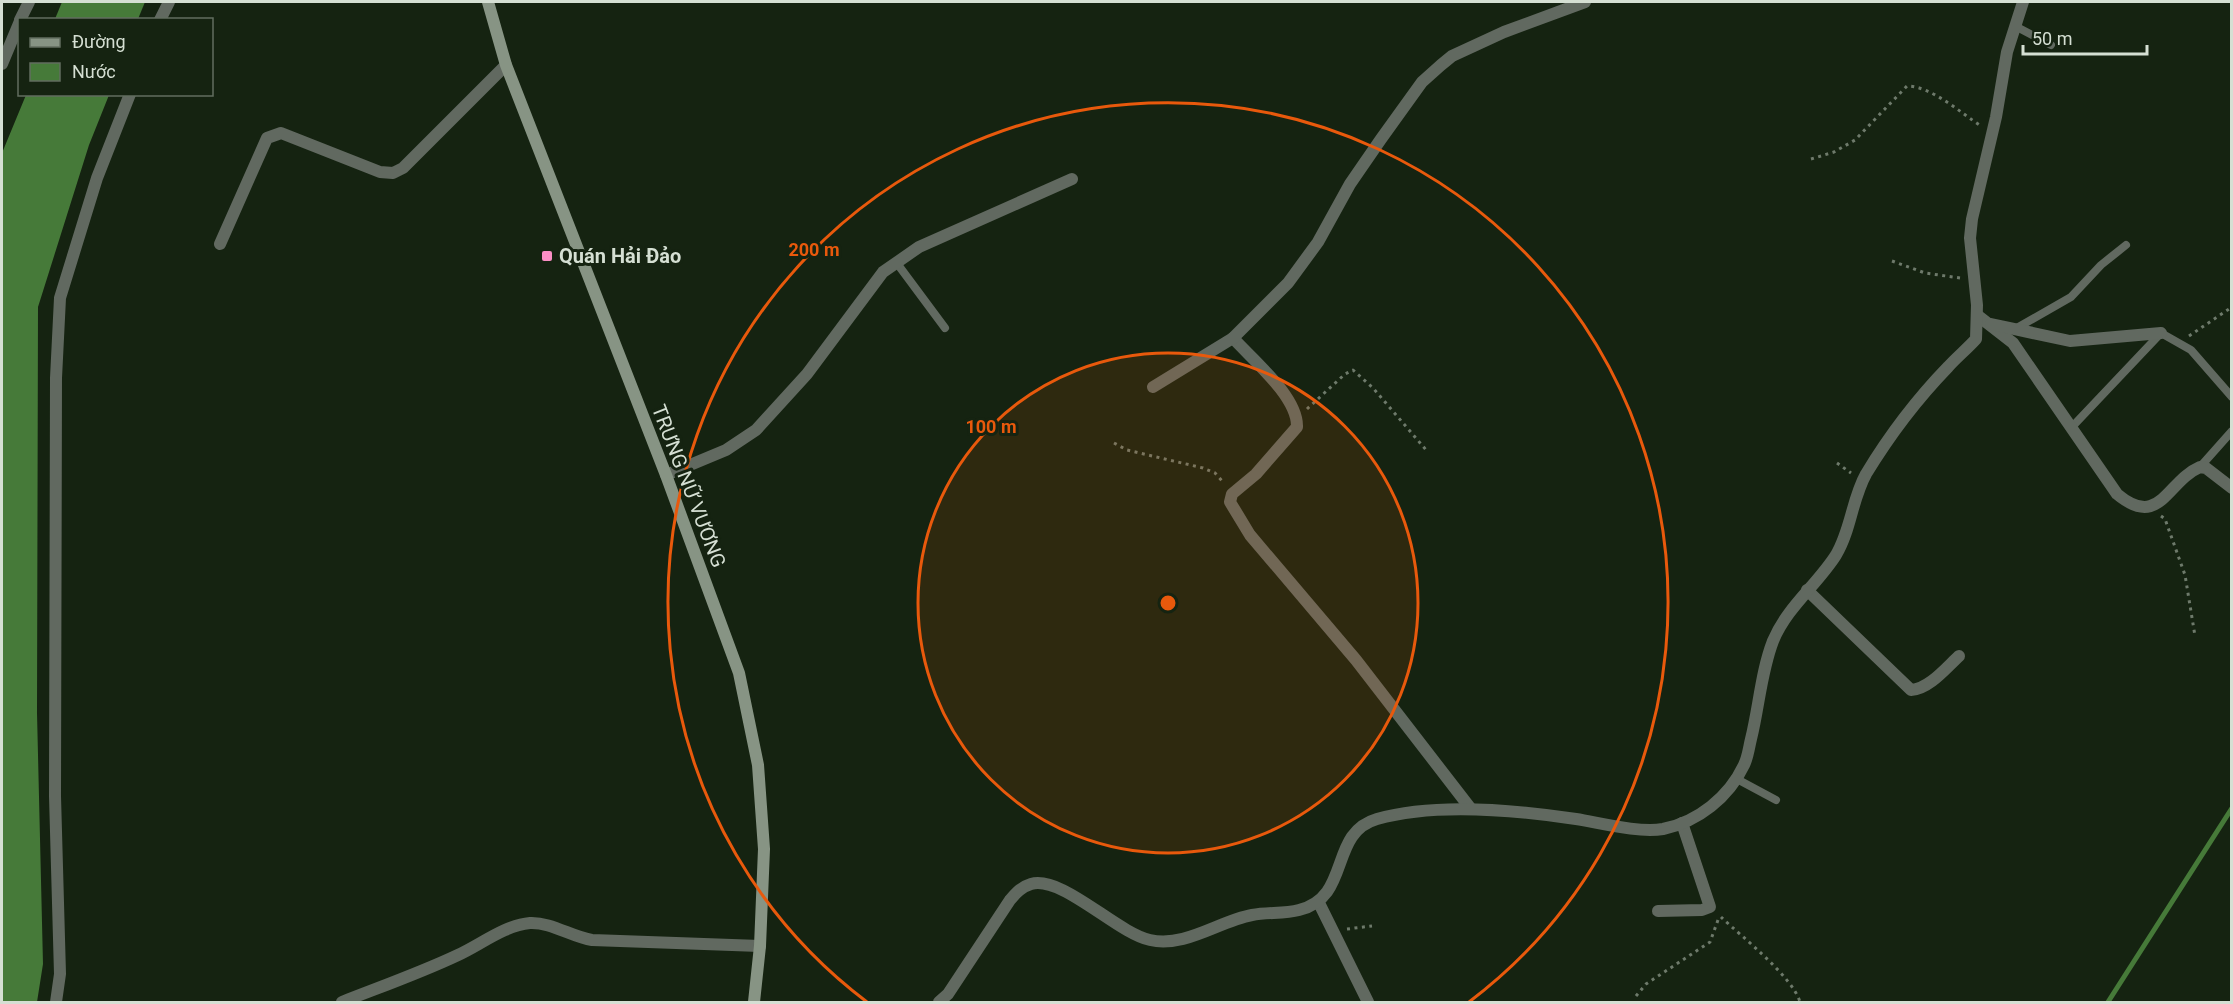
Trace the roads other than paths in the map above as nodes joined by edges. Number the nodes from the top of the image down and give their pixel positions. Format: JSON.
{"nodes":[{"id":1,"x":29,"y":2,"type":"edge"},
{"id":2,"x":169,"y":2,"type":"edge"},
{"id":3,"x":488,"y":2,"type":"edge"},
{"id":4,"x":1585,"y":2,"type":"edge"},
{"id":5,"x":2023,"y":2,"type":"edge"},
{"id":6,"x":21,"y":18,"type":"edge"},
{"id":7,"x":161,"y":18,"type":"edge"},
{"id":8,"x":18,"y":22,"type":"edge"},
{"id":9,"x":2015,"y":26,"type":"junction"},
{"id":10,"x":6,"y":37,"type":"edge"},
{"id":11,"x":2051,"y":45,"type":"dead end"},
{"id":12,"x":2,"y":64,"type":"edge"},
{"id":13,"x":506,"y":65,"type":"junction"},
{"id":14,"x":129,"y":96,"type":"edge"},
{"id":15,"x":1072,"y":179,"type":"dead end"},
{"id":16,"x":220,"y":244,"type":"dead end"},
{"id":17,"x":2126,"y":245,"type":"dead end"},
{"id":18,"x":896,"y":262,"type":"junction"},
{"id":19,"x":1977,"y":315,"type":"junction"},
{"id":20,"x":1989,"y":324,"type":"junction"},
{"id":21,"x":945,"y":328,"type":"dead end"},
{"id":22,"x":2015,"y":329,"type":"junction"},
{"id":23,"x":2161,"y":333,"type":"junction"},
{"id":24,"x":1233,"y":338,"type":"junction"},
{"id":25,"x":1153,"y":387,"type":"dead end"},
{"id":26,"x":2232,"y":397,"type":"edge"},
{"id":27,"x":2071,"y":428,"type":"junction"},
{"id":28,"x":2232,"y":431,"type":"edge"},
{"id":29,"x":2200,"y":467,"type":"junction"},
{"id":30,"x":666,"y":475,"type":"junction"},
{"id":31,"x":2232,"y":488,"type":"edge"},
{"id":32,"x":1807,"y":590,"type":"junction"},
{"id":33,"x":1959,"y":656,"type":"dead end"},
{"id":34,"x":1735,"y":778,"type":"junction"},
{"id":35,"x":1776,"y":800,"type":"dead end"},
{"id":36,"x":1471,"y":809,"type":"junction"},
{"id":37,"x":1682,"y":823,"type":"junction"},
{"id":38,"x":1319,"y":903,"type":"junction"},
{"id":39,"x":1658,"y":911,"type":"dead end"},
{"id":40,"x":760,"y":946,"type":"junction"},
{"id":41,"x":56,"y":1002,"type":"edge"},
{"id":42,"x":342,"y":1002,"type":"edge"},
{"id":43,"x":754,"y":1002,"type":"edge"},
{"id":44,"x":939,"y":1002,"type":"edge"},
{"id":45,"x":1368,"y":1002,"type":"edge"}],
"edges":[{"from":1,"to":6,"type":"street"},
{"from":2,"to":7,"type":"street"},
{"from":3,"to":13,"type":"main road","name":"TRƯNG NỮ VƯƠNG"},
{"from":4,"to":24,"type":"street"},
{"from":5,"to":9,"type":"street"},
{"from":8,"to":10,"type":"street"},
{"from":9,"to":11,"type":"lane"},
{"from":9,"to":19,"type":"street"},
{"from":10,"to":12,"type":"street"},
{"from":13,"to":16,"type":"street"},
{"from":13,"to":30,"type":"main road","name":"TRƯNG NỮ VƯƠNG"},
{"from":14,"to":41,"type":"street"},
{"from":15,"to":18,"type":"street"},
{"from":17,"to":22,"type":"lane"},
{"from":18,"to":21,"type":"lane"},
{"from":18,"to":30,"type":"street"},
{"from":19,"to":20,"type":"street"},
{"from":19,"to":32,"type":"street"},
{"from":20,"to":22,"type":"street"},
{"from":20,"to":27,"type":"street"},
{"from":22,"to":23,"type":"street"},
{"from":23,"to":26,"type":"lane"},
{"from":23,"to":27,"type":"lane"},
{"from":24,"to":25,"type":"street"},
{"from":24,"to":36,"type":"street"},
{"from":27,"to":29,"type":"street"},
{"from":28,"to":29,"type":"lane"},
{"from":29,"to":31,"type":"street"},
{"from":30,"to":40,"type":"main road","name":"TRƯNG NỮ VƯƠNG"},
{"from":32,"to":33,"type":"street"},
{"from":32,"to":34,"type":"street"},
{"from":34,"to":35,"type":"lane"},
{"from":34,"to":37,"type":"street"},
{"from":36,"to":37,"type":"street"},
{"from":36,"to":38,"type":"street"},
{"from":37,"to":39,"type":"street"},
{"from":38,"to":44,"type":"street"},
{"from":38,"to":45,"type":"street"},
{"from":40,"to":42,"type":"street"},
{"from":40,"to":43,"type":"main road","name":"TRƯNG NỮ VƯƠNG"}]}
